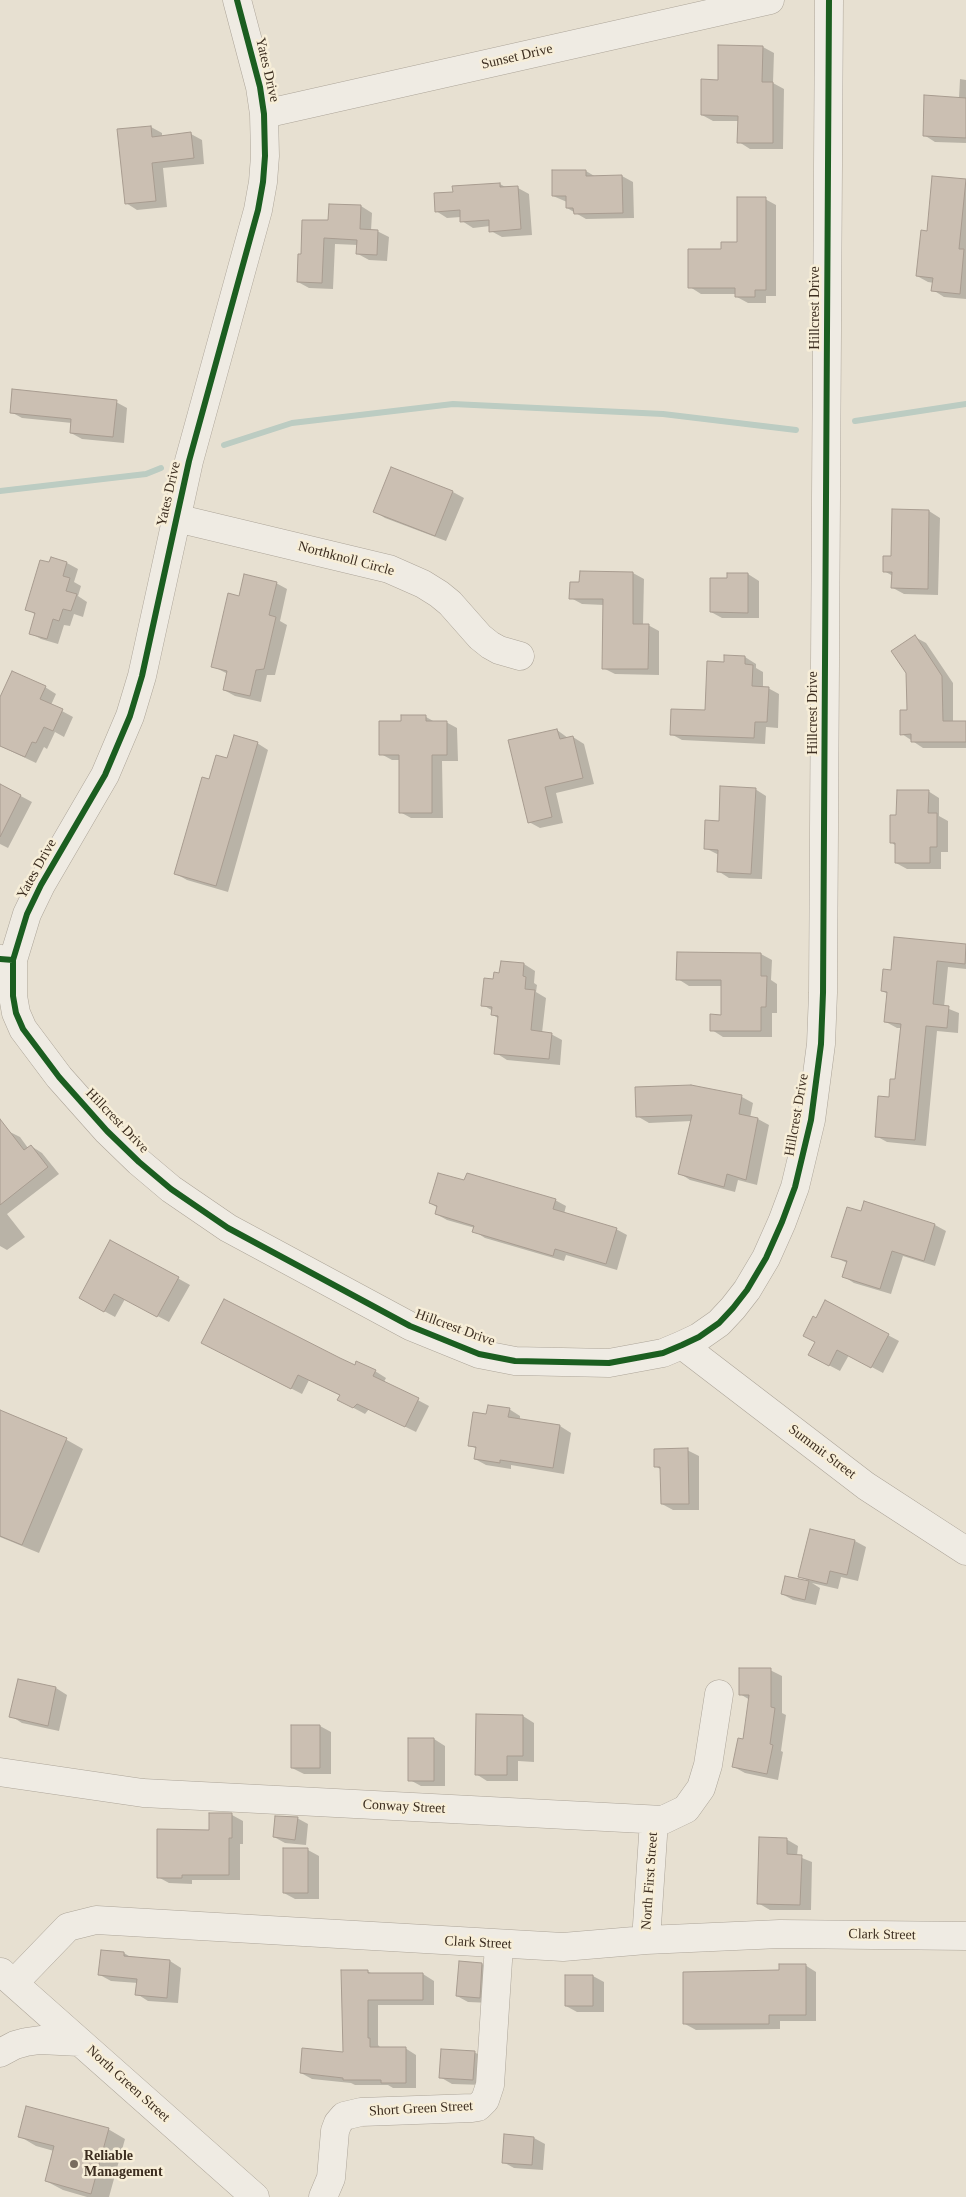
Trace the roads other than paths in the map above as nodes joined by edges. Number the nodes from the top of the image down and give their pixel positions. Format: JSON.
{"nodes":[{"id":1,"x":237,"y":0,"type":"edge"},
{"id":2,"x":770,"y":0,"type":"edge"},
{"id":3,"x":830,"y":0,"type":"edge"},
{"id":4,"x":264,"y":114,"type":"junction"},
{"id":5,"x":176,"y":518,"type":"junction"},
{"id":6,"x":520,"y":656,"type":"dead end"},
{"id":7,"x":6,"y":960,"type":"edge"},
{"id":8,"x":682,"y":1346,"type":"junction"},
{"id":9,"x":966,"y":1551,"type":"edge"},
{"id":10,"x":718,"y":1694,"type":"dead end"},
{"id":11,"x":0,"y":1772,"type":"edge"},
{"id":12,"x":654,"y":1821,"type":"junction"},
{"id":13,"x":966,"y":1936,"type":"edge"},
{"id":14,"x":646,"y":1940,"type":"junction"},
{"id":15,"x":499,"y":1945,"type":"junction"},
{"id":16,"x":7,"y":1977,"type":"edge"},
{"id":17,"x":80,"y":2042,"type":"junction"},
{"id":18,"x":0,"y":2052,"type":"edge"},
{"id":19,"x":255,"y":2197,"type":"edge"},
{"id":20,"x":323,"y":2197,"type":"edge"}],
"edges":[{"from":1,"to":4,"type":"street","name":"Yates Drive"},
{"from":2,"to":4,"type":"street","name":"Sunset Drive"},
{"from":3,"to":8,"type":"street","name":"Hillcrest Drive"},
{"from":4,"to":5,"type":"street","name":"Yates Drive"},
{"from":5,"to":6,"type":"street","name":"Northknoll Circle"},
{"from":5,"to":7,"type":"street","name":"Yates Drive"},
{"from":7,"to":8,"type":"street","name":"Hillcrest Drive"},
{"from":8,"to":9,"type":"street","name":"Summit Street"},
{"from":10,"to":12,"type":"street","name":"Conway Street"},
{"from":11,"to":12,"type":"street","name":"Conway Street"},
{"from":12,"to":14,"type":"street","name":"North First Street"},
{"from":13,"to":14,"type":"street","name":"Clark Street"},
{"from":14,"to":15,"type":"street","name":"Clark Street"},
{"from":15,"to":16,"type":"street","name":"Clark Street"},
{"from":15,"to":20,"type":"street","name":"Short Green Street"},
{"from":16,"to":17,"type":"street","name":"North Green Street"},
{"from":17,"to":18,"type":"street"},
{"from":17,"to":19,"type":"street","name":"North Green Street"}]}
